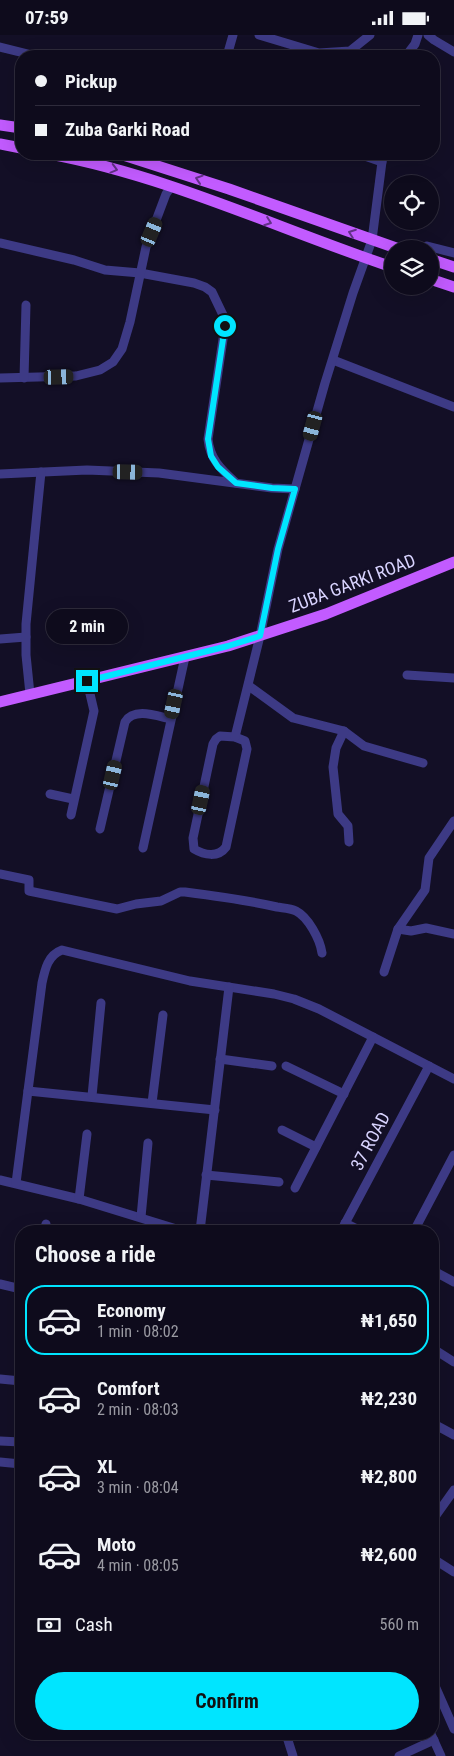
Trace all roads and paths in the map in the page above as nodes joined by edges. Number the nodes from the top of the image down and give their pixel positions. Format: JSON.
{"nodes":[{"id":1,"x":233,"y":35,"type":"edge"},
{"id":2,"x":259,"y":35,"type":"edge"},
{"id":3,"x":370,"y":35,"type":"edge"},
{"id":4,"x":418,"y":35,"type":"edge"},
{"id":5,"x":428,"y":35,"type":"edge"},
{"id":6,"x":0,"y":47,"type":"edge"},
{"id":7,"x":228,"y":50,"type":"edge"},
{"id":8,"x":309,"y":50,"type":"edge"},
{"id":9,"x":351,"y":50,"type":"edge"},
{"id":10,"x":410,"y":50,"type":"edge"},
{"id":11,"x":15,"y":51,"type":"edge"},
{"id":12,"x":454,"y":52,"type":"edge"},
{"id":13,"x":0,"y":125,"type":"edge"},
{"id":14,"x":15,"y":127,"type":"edge"},
{"id":15,"x":0,"y":144,"type":"edge"},
{"id":16,"x":15,"y":147,"type":"edge"},
{"id":17,"x":75,"y":160,"type":"edge"},
{"id":18,"x":139,"y":160,"type":"edge"},
{"id":19,"x":383,"y":160,"type":"edge"},
{"id":20,"x":171,"y":187,"type":"junction"},
{"id":21,"x":372,"y":240,"type":"junction"},
{"id":22,"x":0,"y":243,"type":"edge"},
{"id":23,"x":384,"y":244,"type":"edge"},
{"id":24,"x":439,"y":249,"type":"edge"},
{"id":25,"x":454,"y":253,"type":"edge"},
{"id":26,"x":366,"y":258,"type":"junction"},
{"id":27,"x":439,"y":262,"type":"edge"},
{"id":28,"x":384,"y":264,"type":"edge"},
{"id":29,"x":454,"y":267,"type":"edge"},
{"id":30,"x":140,"y":273,"type":"junction"},
{"id":31,"x":439,"y":282,"type":"edge"},
{"id":32,"x":454,"y":287,"type":"edge"},
{"id":33,"x":26,"y":305,"type":"dead end"},
{"id":34,"x":333,"y":360,"type":"junction"},
{"id":35,"x":24,"y":378,"type":"junction"},
{"id":36,"x":0,"y":379,"type":"edge"},
{"id":37,"x":454,"y":407,"type":"edge"},
{"id":38,"x":41,"y":471,"type":"junction"},
{"id":39,"x":0,"y":475,"type":"edge"},
{"id":40,"x":236,"y":483,"type":"junction"},
{"id":41,"x":295,"y":489,"type":"junction"},
{"id":42,"x":454,"y":562,"type":"edge"},
{"id":43,"x":260,"y":636,"type":"junction"},
{"id":44,"x":26,"y":637,"type":"junction"},
{"id":45,"x":0,"y":639,"type":"edge"},
{"id":46,"x":185,"y":657,"type":"junction"},
{"id":47,"x":408,"y":675,"type":"dead end"},
{"id":48,"x":454,"y":678,"type":"edge"},
{"id":49,"x":87,"y":681,"type":"junction"},
{"id":50,"x":249,"y":685,"type":"junction"},
{"id":51,"x":30,"y":694,"type":"junction"},
{"id":52,"x":0,"y":702,"type":"edge"},
{"id":53,"x":171,"y":719,"type":"junction"},
{"id":54,"x":344,"y":731,"type":"junction"},
{"id":55,"x":235,"y":737,"type":"junction"},
{"id":56,"x":423,"y":763,"type":"dead end"},
{"id":57,"x":50,"y":794,"type":"dead end"},
{"id":58,"x":73,"y":799,"type":"junction"},
{"id":59,"x":71,"y":815,"type":"dead end"},
{"id":60,"x":454,"y":821,"type":"edge"},
{"id":61,"x":100,"y":829,"type":"dead end"},
{"id":62,"x":349,"y":843,"type":"dead end"},
{"id":63,"x":143,"y":848,"type":"dead end"},
{"id":64,"x":0,"y":874,"type":"edge"},
{"id":65,"x":398,"y":929,"type":"junction"},
{"id":66,"x":454,"y":934,"type":"edge"},
{"id":67,"x":322,"y":953,"type":"dead end"},
{"id":68,"x":384,"y":973,"type":"dead end"},
{"id":69,"x":229,"y":987,"type":"junction"},
{"id":70,"x":101,"y":1003,"type":"dead end"},
{"id":71,"x":163,"y":1015,"type":"dead end"},
{"id":72,"x":373,"y":1037,"type":"junction"},
{"id":73,"x":220,"y":1059,"type":"junction"},
{"id":74,"x":272,"y":1066,"type":"dead end"},
{"id":75,"x":286,"y":1066,"type":"dead end"},
{"id":76,"x":429,"y":1066,"type":"junction"},
{"id":77,"x":454,"y":1079,"type":"edge"},
{"id":78,"x":28,"y":1091,"type":"junction"},
{"id":79,"x":344,"y":1094,"type":"junction"},
{"id":80,"x":92,"y":1096,"type":"junction"},
{"id":81,"x":152,"y":1103,"type":"junction"},
{"id":82,"x":215,"y":1110,"type":"junction"},
{"id":83,"x":282,"y":1130,"type":"dead end"},
{"id":84,"x":87,"y":1134,"type":"dead end"},
{"id":85,"x":148,"y":1143,"type":"dead end"},
{"id":86,"x":316,"y":1147,"type":"junction"},
{"id":87,"x":454,"y":1155,"type":"edge"},
{"id":88,"x":206,"y":1175,"type":"junction"},
{"id":89,"x":0,"y":1180,"type":"edge"},
{"id":90,"x":279,"y":1182,"type":"dead end"},
{"id":91,"x":16,"y":1183,"type":"junction"},
{"id":92,"x":295,"y":1188,"type":"dead end"},
{"id":93,"x":79,"y":1199,"type":"junction"},
{"id":94,"x":141,"y":1217,"type":"junction"},
{"id":95,"x":165,"y":1225,"type":"edge"},
{"id":96,"x":201,"y":1225,"type":"edge"},
{"id":97,"x":344,"y":1225,"type":"edge"},
{"id":98,"x":417,"y":1225,"type":"edge"},
{"id":99,"x":439,"y":1274,"type":"edge"},
{"id":100,"x":454,"y":1282,"type":"edge"},
{"id":101,"x":0,"y":1284,"type":"edge"},
{"id":102,"x":15,"y":1288,"type":"edge"},
{"id":103,"x":439,"y":1352,"type":"edge"},
{"id":104,"x":454,"y":1362,"type":"edge"},
{"id":105,"x":0,"y":1379,"type":"edge"},
{"id":106,"x":15,"y":1380,"type":"edge"},
{"id":107,"x":439,"y":1427,"type":"edge"},
{"id":108,"x":454,"y":1435,"type":"edge"},
{"id":109,"x":0,"y":1441,"type":"edge"},
{"id":110,"x":15,"y":1442,"type":"edge"},
{"id":111,"x":0,"y":1462,"type":"edge"},
{"id":112,"x":15,"y":1463,"type":"edge"},
{"id":113,"x":454,"y":1490,"type":"edge"},
{"id":114,"x":439,"y":1511,"type":"edge"},
{"id":115,"x":439,"y":1562,"type":"edge"},
{"id":116,"x":454,"y":1572,"type":"edge"},
{"id":117,"x":439,"y":1695,"type":"edge"},
{"id":118,"x":454,"y":1729,"type":"edge"},
{"id":119,"x":288,"y":1740,"type":"edge"},
{"id":120,"x":427,"y":1740,"type":"edge"},
{"id":121,"x":434,"y":1740,"type":"edge"},
{"id":122,"x":293,"y":1756,"type":"edge"},
{"id":123,"x":398,"y":1756,"type":"edge"},
{"id":124,"x":441,"y":1756,"type":"edge"}],
"edges":[{"from":1,"to":7,"type":"street"},
{"from":2,"to":8,"type":"street"},
{"from":3,"to":9,"type":"street"},
{"from":4,"to":10,"type":"street"},
{"from":5,"to":12,"type":"street"},
{"from":6,"to":11,"type":"street"},
{"from":13,"to":14,"type":"main road"},
{"from":15,"to":16,"type":"main road"},
{"from":17,"to":20,"type":"main road","one_way":true},
{"from":21,"to":18,"type":"main road","one_way":true},
{"from":19,"to":21,"type":"street"},
{"from":20,"to":26,"type":"main road","one_way":true},
{"from":20,"to":30,"type":"street"},
{"from":21,"to":23,"type":"main road"},
{"from":21,"to":26,"type":"street"},
{"from":22,"to":30,"type":"street"},
{"from":24,"to":25,"type":"street"},
{"from":26,"to":28,"type":"main road"},
{"from":26,"to":34,"type":"street"},
{"from":27,"to":29,"type":"main road"},
{"from":30,"to":35,"type":"street"},
{"from":30,"to":40,"type":"street"},
{"from":31,"to":32,"type":"main road"},
{"from":33,"to":35,"type":"street"},
{"from":34,"to":37,"type":"street"},
{"from":34,"to":41,"type":"street"},
{"from":35,"to":36,"type":"street"},
{"from":38,"to":39,"type":"street"},
{"from":38,"to":40,"type":"street"},
{"from":38,"to":44,"type":"street"},
{"from":40,"to":41,"type":"street"},
{"from":41,"to":43,"type":"street"},
{"from":42,"to":43,"type":"main road","name":"ZUBA GARKI ROAD"},
{"from":43,"to":46,"type":"main road","name":"ZUBA GARKI ROAD"},
{"from":43,"to":50,"type":"street"},
{"from":44,"to":45,"type":"street"},
{"from":44,"to":51,"type":"street"},
{"from":46,"to":49,"type":"main road","name":"ZUBA GARKI ROAD"},
{"from":46,"to":53,"type":"street"},
{"from":47,"to":48,"type":"street"},
{"from":49,"to":51,"type":"main road","name":"ZUBA GARKI ROAD"},
{"from":49,"to":58,"type":"street"},
{"from":50,"to":54,"type":"street"},
{"from":50,"to":55,"type":"street"},
{"from":51,"to":52,"type":"main road","name":"ZUBA GARKI ROAD"},
{"from":53,"to":61,"type":"street"},
{"from":53,"to":63,"type":"street"},
{"from":54,"to":56,"type":"street"},
{"from":54,"to":62,"type":"street"},
{"from":55,"to":55,"type":"street"},
{"from":57,"to":58,"type":"street"},
{"from":58,"to":59,"type":"street"},
{"from":60,"to":65,"type":"street"},
{"from":64,"to":67,"type":"street"},
{"from":65,"to":66,"type":"street"},
{"from":65,"to":68,"type":"street"},
{"from":69,"to":72,"type":"street"},
{"from":69,"to":73,"type":"street"},
{"from":69,"to":78,"type":"street"},
{"from":70,"to":80,"type":"street"},
{"from":71,"to":81,"type":"street"},
{"from":72,"to":76,"type":"street"},
{"from":72,"to":79,"type":"street"},
{"from":73,"to":74,"type":"street"},
{"from":73,"to":82,"type":"street"},
{"from":75,"to":79,"type":"street"},
{"from":76,"to":77,"type":"street"},
{"from":76,"to":97,"type":"street","name":"37 ROAD"},
{"from":78,"to":80,"type":"street"},
{"from":78,"to":91,"type":"street"},
{"from":79,"to":86,"type":"street"},
{"from":80,"to":81,"type":"street"},
{"from":81,"to":82,"type":"street"},
{"from":82,"to":88,"type":"street"},
{"from":83,"to":86,"type":"street"},
{"from":84,"to":93,"type":"street"},
{"from":85,"to":94,"type":"street"},
{"from":86,"to":92,"type":"street"},
{"from":87,"to":98,"type":"street"},
{"from":88,"to":90,"type":"street"},
{"from":88,"to":96,"type":"street"},
{"from":89,"to":91,"type":"street"},
{"from":91,"to":93,"type":"street"},
{"from":93,"to":94,"type":"street"},
{"from":94,"to":95,"type":"street"},
{"from":99,"to":100,"type":"street"},
{"from":101,"to":102,"type":"street"},
{"from":103,"to":104,"type":"street"},
{"from":105,"to":106,"type":"street"},
{"from":107,"to":108,"type":"street"},
{"from":109,"to":110,"type":"street"},
{"from":111,"to":112,"type":"street"},
{"from":113,"to":114,"type":"street"},
{"from":115,"to":116,"type":"street"},
{"from":117,"to":118,"type":"street"},
{"from":119,"to":122,"type":"street"},
{"from":120,"to":123,"type":"street"},
{"from":121,"to":124,"type":"street"}]}
